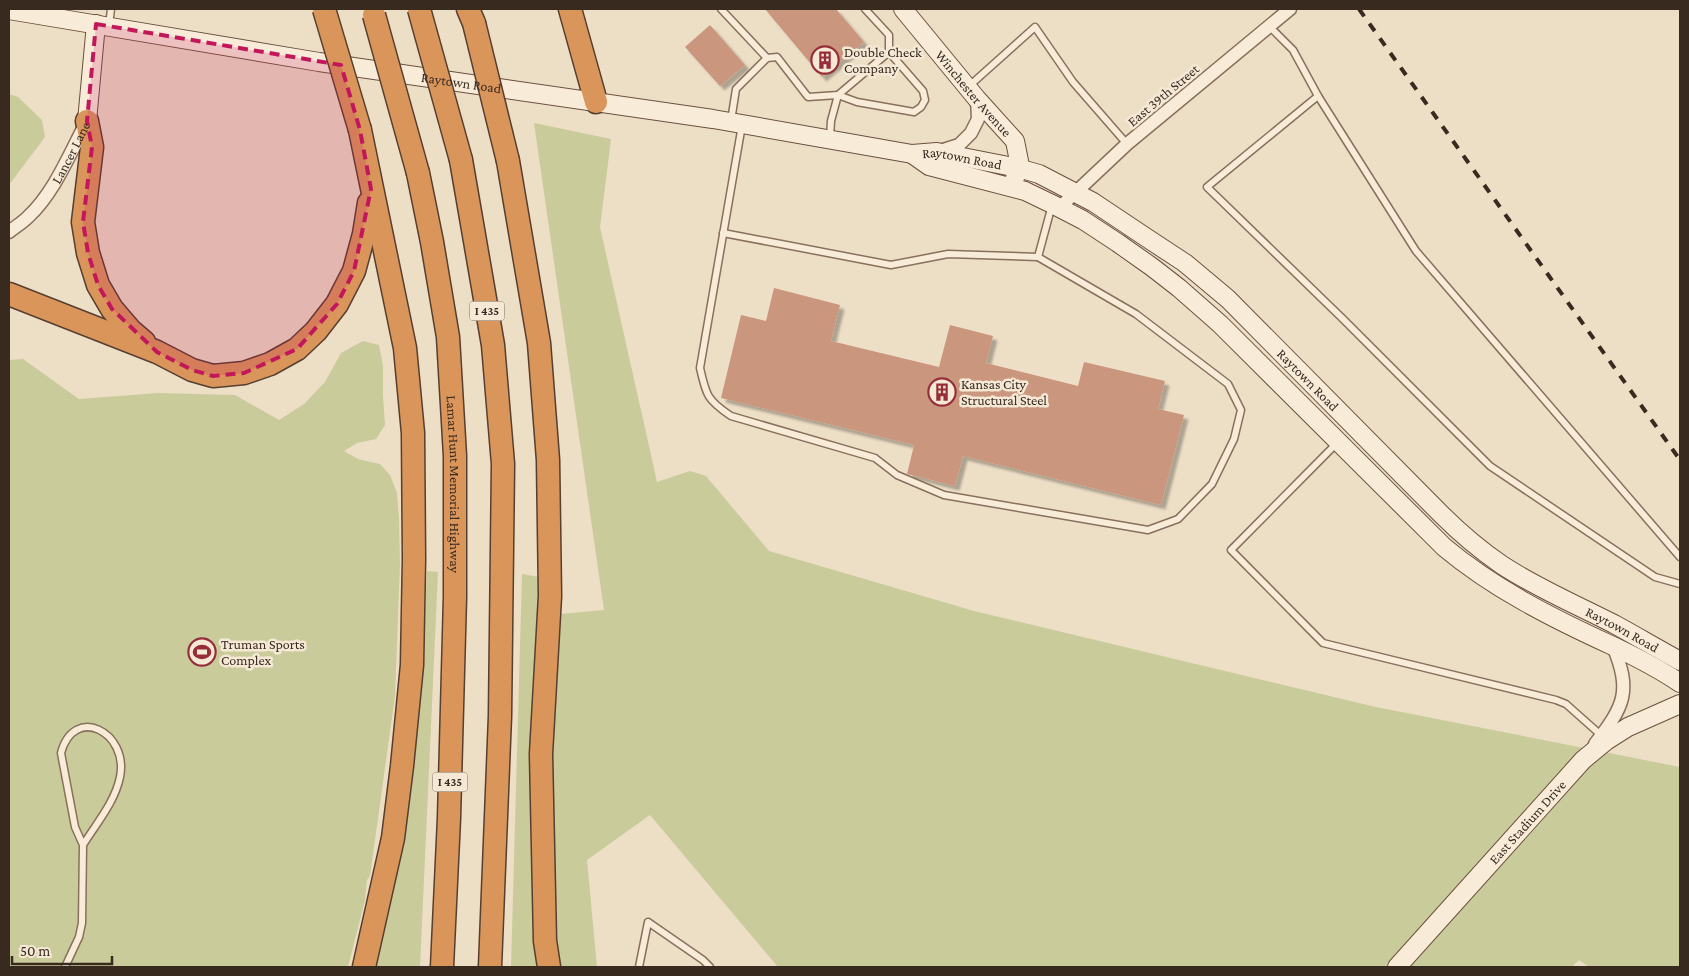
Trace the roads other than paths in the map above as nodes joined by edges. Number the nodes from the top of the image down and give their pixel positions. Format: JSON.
{"nodes":[{"id":1,"x":111,"y":9,"type":"edge"},
{"id":2,"x":324,"y":9,"type":"edge"},
{"id":3,"x":419,"y":9,"type":"edge"},
{"id":4,"x":570,"y":9,"type":"edge"},
{"id":5,"x":721,"y":9,"type":"edge"},
{"id":6,"x":865,"y":9,"type":"edge"},
{"id":7,"x":903,"y":9,"type":"edge"},
{"id":8,"x":1290,"y":9,"type":"edge"},
{"id":9,"x":9,"y":10,"type":"edge"},
{"id":10,"x":373,"y":12,"type":"edge"},
{"id":11,"x":471,"y":16,"type":"edge"},
{"id":12,"x":102,"y":25,"type":"junction"},
{"id":13,"x":1269,"y":26,"type":"junction"},
{"id":14,"x":889,"y":52,"type":"junction"},
{"id":15,"x":767,"y":58,"type":"junction"},
{"id":16,"x":972,"y":94,"type":"junction"},
{"id":17,"x":838,"y":95,"type":"junction"},
{"id":18,"x":1318,"y":96,"type":"junction"},
{"id":19,"x":596,"y":102,"type":"junction"},
{"id":20,"x":87,"y":121,"type":"junction"},
{"id":21,"x":736,"y":123,"type":"junction"},
{"id":22,"x":830,"y":139,"type":"junction"},
{"id":23,"x":1127,"y":144,"type":"junction"},
{"id":24,"x":937,"y":152,"type":"junction"},
{"id":25,"x":912,"y":154,"type":"junction"},
{"id":26,"x":1018,"y":168,"type":"junction"},
{"id":27,"x":1012,"y":188,"type":"junction"},
{"id":28,"x":371,"y":189,"type":"junction"},
{"id":29,"x":1076,"y":192,"type":"junction"},
{"id":30,"x":1056,"y":206,"type":"junction"},
{"id":31,"x":9,"y":232,"type":"edge"},
{"id":32,"x":723,"y":233,"type":"junction"},
{"id":33,"x":1038,"y":257,"type":"junction"},
{"id":34,"x":9,"y":294,"type":"edge"},
{"id":35,"x":157,"y":352,"type":"junction"},
{"id":36,"x":1293,"y":365,"type":"junction"},
{"id":37,"x":1276,"y":380,"type":"junction"},
{"id":38,"x":1338,"y":442,"type":"junction"},
{"id":39,"x":1460,"y":533,"type":"junction"},
{"id":40,"x":1446,"y":548,"type":"junction"},
{"id":41,"x":1680,"y":557,"type":"edge"},
{"id":42,"x":1680,"y":584,"type":"edge"},
{"id":43,"x":1613,"y":646,"type":"junction"},
{"id":44,"x":1680,"y":661,"type":"edge"},
{"id":45,"x":1680,"y":682,"type":"edge"},
{"id":46,"x":1680,"y":704,"type":"edge"},
{"id":47,"x":1602,"y":736,"type":"junction"},
{"id":48,"x":1583,"y":760,"type":"junction"},
{"id":49,"x":83,"y":845,"type":"junction"},
{"id":50,"x":65,"y":967,"type":"edge"},
{"id":51,"x":364,"y":967,"type":"edge"},
{"id":52,"x":442,"y":967,"type":"edge"},
{"id":53,"x":490,"y":967,"type":"edge"},
{"id":54,"x":549,"y":967,"type":"edge"},
{"id":55,"x":639,"y":967,"type":"edge"},
{"id":56,"x":710,"y":967,"type":"edge"},
{"id":57,"x":1397,"y":967,"type":"edge"}],
"edges":[{"from":1,"to":12,"type":"lane"},
{"from":2,"to":28,"type":"highway","bridge":true},
{"from":3,"to":53,"type":"highway","number":"I 435","bridge":true},
{"from":4,"to":19,"type":"highway"},
{"from":5,"to":15,"type":"lane"},
{"from":6,"to":14,"type":"lane"},
{"from":7,"to":16,"type":"main road","name":"Winchester Avenue"},
{"from":8,"to":13,"type":"street","name":"East 39th Street"},
{"from":9,"to":12,"type":"main road","name":"Raytown Road"},
{"from":10,"to":52,"type":"highway","name":"Lamar Hunt Memorial Highway","number":"I 435","bridge":true},
{"from":11,"to":54,"type":"highway","bridge":true},
{"from":12,"to":19,"type":"main road","name":"Raytown Road"},
{"from":12,"to":20,"type":"main road","name":"Lancer Lane"},
{"from":13,"to":18,"type":"lane"},
{"from":13,"to":23,"type":"street","name":"East 39th Street"},
{"from":14,"to":17,"type":"lane"},
{"from":14,"to":17,"type":"lane"},
{"from":15,"to":17,"type":"lane"},
{"from":15,"to":21,"type":"lane"},
{"from":16,"to":23,"type":"lane"},
{"from":16,"to":24,"type":"street"},
{"from":16,"to":26,"type":"main road","name":"Winchester Avenue"},
{"from":17,"to":22,"type":"lane"},
{"from":18,"to":41,"type":"lane"},
{"from":18,"to":42,"type":"lane"},
{"from":19,"to":21,"type":"main road","name":"Raytown Road"},
{"from":20,"to":31,"type":"street","name":"Lancer Lane"},
{"from":20,"to":35,"type":"highway"},
{"from":21,"to":22,"type":"main road","name":"Raytown Road"},
{"from":21,"to":32,"type":"lane"},
{"from":22,"to":25,"type":"main road","name":"Raytown Road"},
{"from":23,"to":29,"type":"street","name":"East 39th Street"},
{"from":24,"to":25,"type":"main road","name":"Raytown Road"},
{"from":24,"to":26,"type":"main road","name":"Raytown Road"},
{"from":25,"to":27,"type":"main road","name":"Raytown Road"},
{"from":26,"to":27,"type":"main road","name":"Winchester Avenue"},
{"from":26,"to":29,"type":"main road","name":"Raytown Road"},
{"from":27,"to":30,"type":"main road","name":"Raytown Road"},
{"from":28,"to":35,"type":"highway"},
{"from":28,"to":51,"type":"highway"},
{"from":29,"to":30,"type":"street","name":"East 39th Street"},
{"from":29,"to":36,"type":"main road","name":"Raytown Road"},
{"from":30,"to":33,"type":"lane"},
{"from":30,"to":37,"type":"main road","name":"Raytown Road"},
{"from":32,"to":33,"type":"lane"},
{"from":32,"to":33,"type":"lane"},
{"from":34,"to":35,"type":"highway"},
{"from":36,"to":37,"type":"main road"},
{"from":36,"to":39,"type":"main road","name":"Raytown Road"},
{"from":37,"to":38,"type":"main road","name":"Raytown Road"},
{"from":38,"to":40,"type":"main road","name":"Raytown Road"},
{"from":38,"to":47,"type":"lane"},
{"from":39,"to":40,"type":"main road"},
{"from":39,"to":44,"type":"main road","name":"Raytown Road"},
{"from":40,"to":43,"type":"main road","name":"Raytown Road"},
{"from":43,"to":45,"type":"main road","name":"Raytown Road"},
{"from":43,"to":47,"type":"street","name":"Raytown Road"},
{"from":46,"to":48,"type":"main road","name":"East Stadium Drive"},
{"from":47,"to":48,"type":"street","name":"Raytown Road"},
{"from":48,"to":57,"type":"main road","name":"East Stadium Drive"},
{"from":49,"to":49,"type":"lane"},
{"from":49,"to":50,"type":"lane"},
{"from":55,"to":56,"type":"lane"}]}
